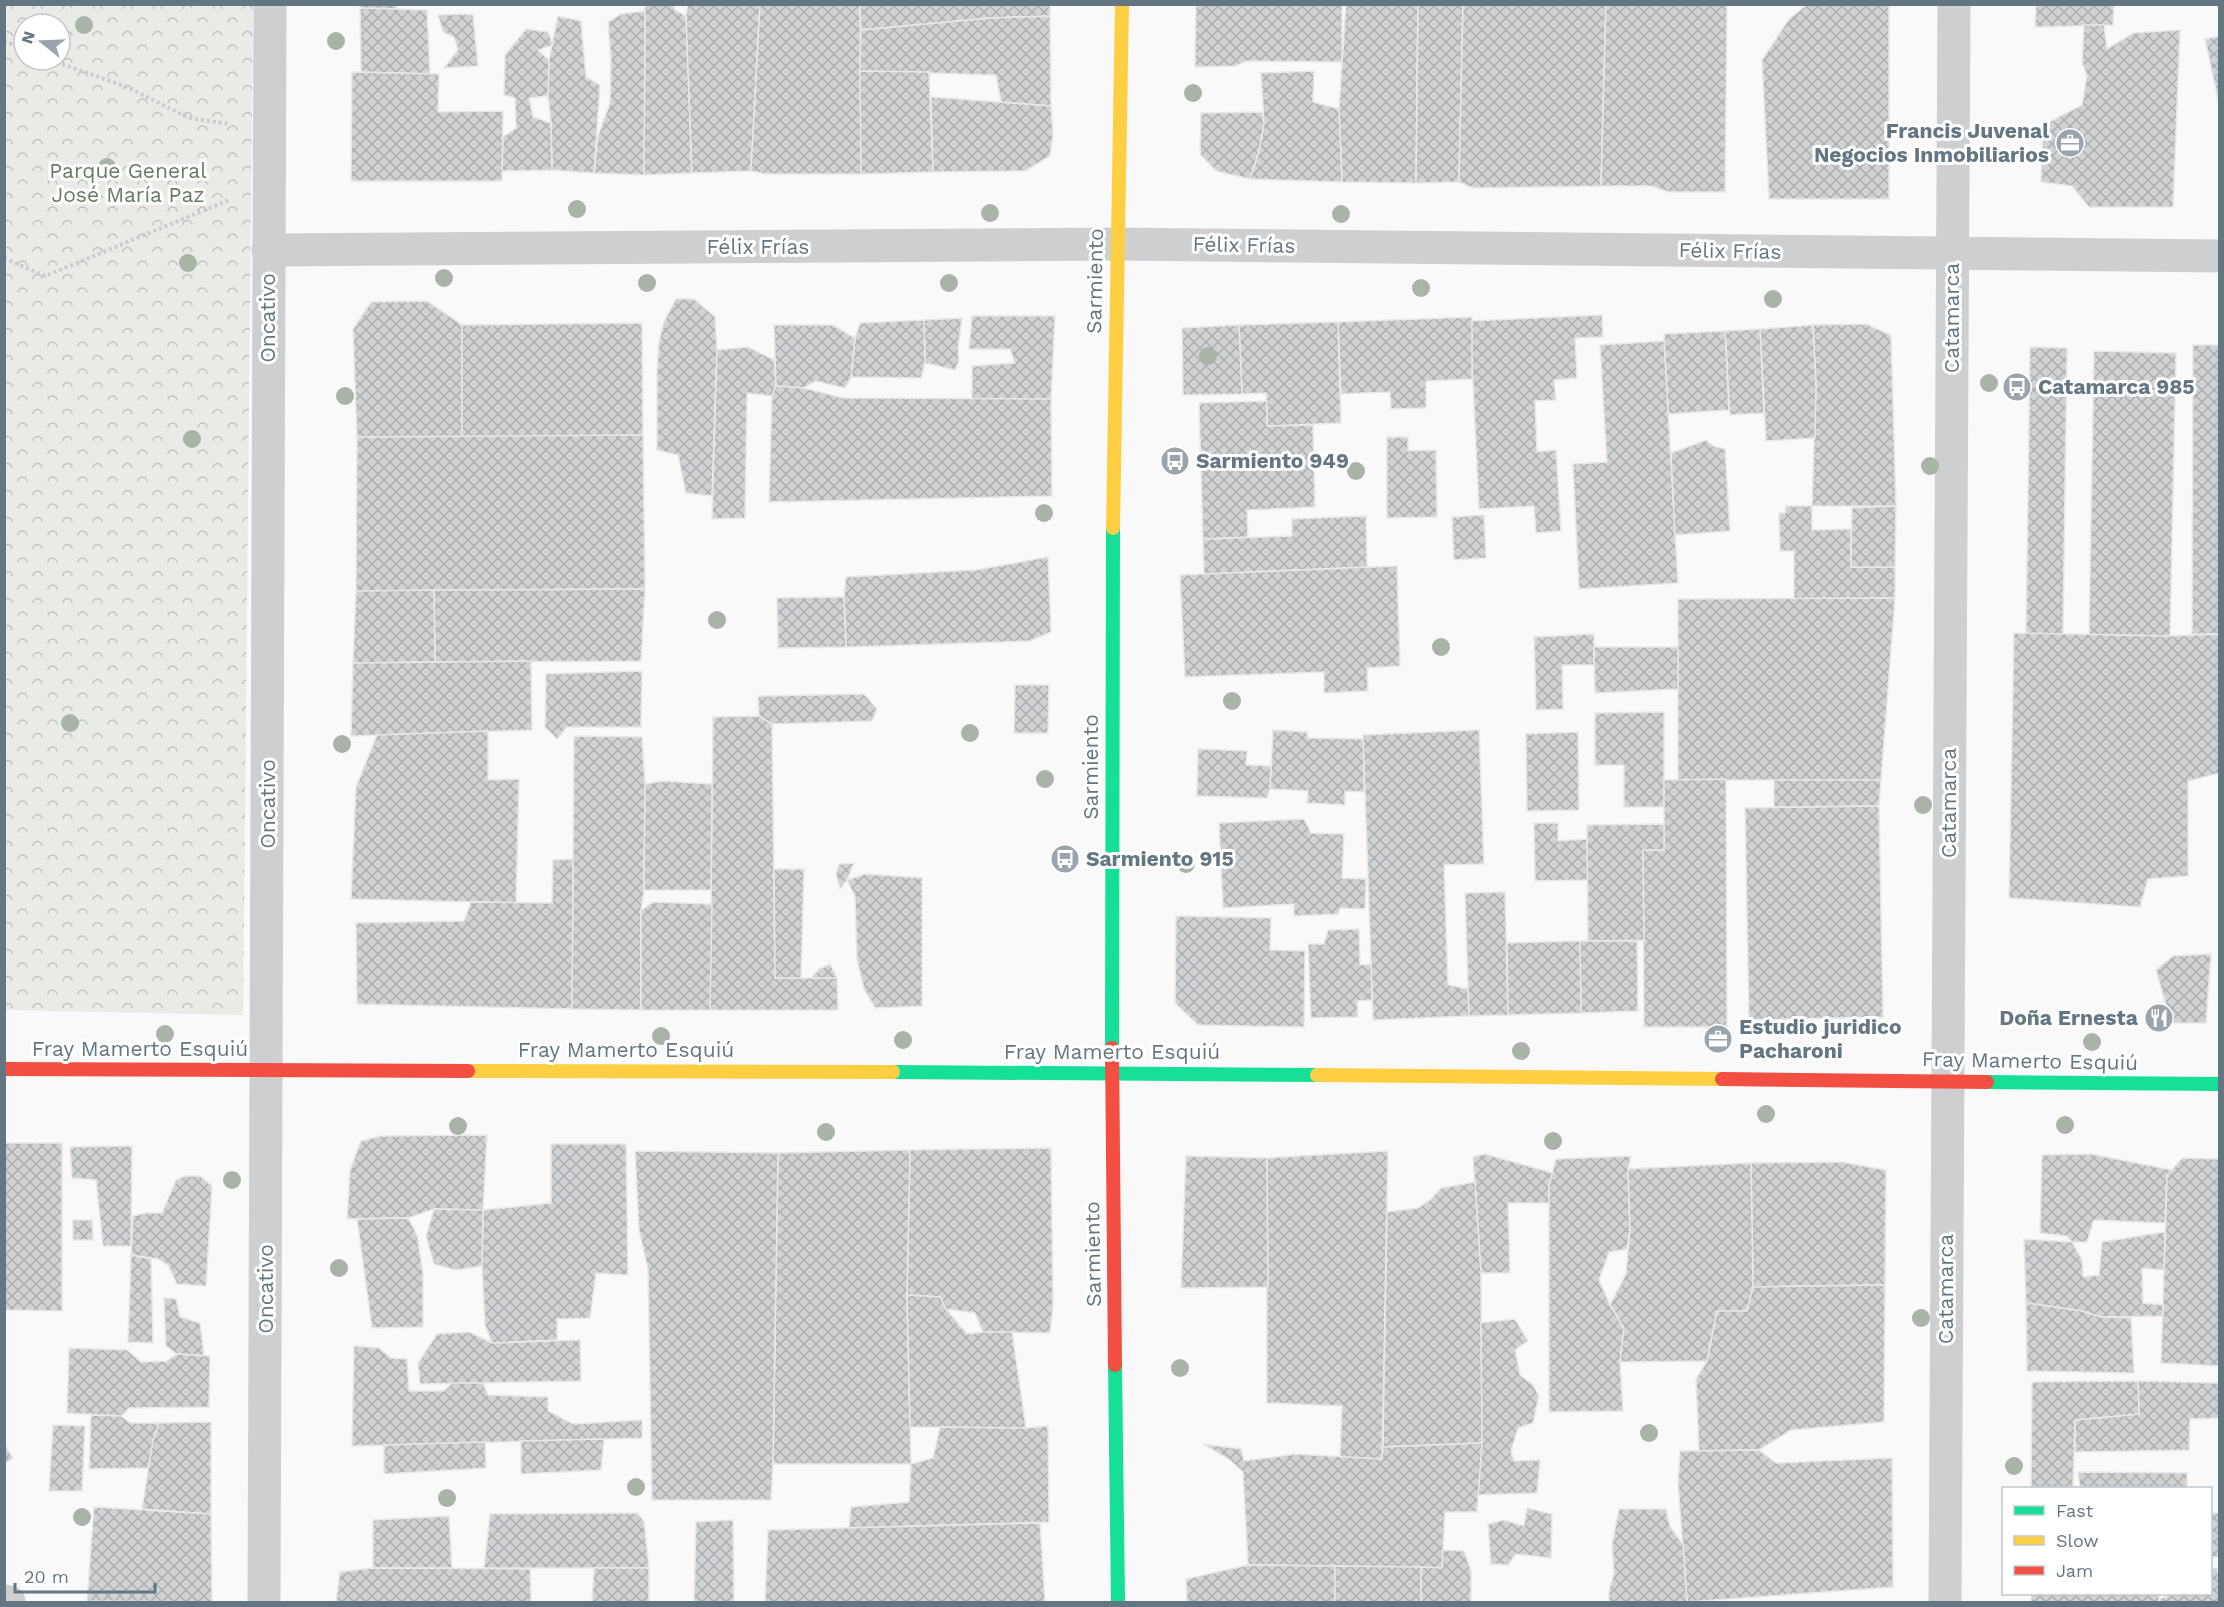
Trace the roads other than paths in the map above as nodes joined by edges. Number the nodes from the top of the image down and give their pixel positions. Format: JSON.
{"nodes":[{"id":1,"x":270,"y":4,"type":"edge"},
{"id":2,"x":1122,"y":4,"type":"edge"},
{"id":3,"x":1954,"y":4,"type":"edge"},
{"id":4,"x":1117,"y":244,"type":"junction"},
{"id":5,"x":268,"y":250,"type":"junction"},
{"id":6,"x":1952,"y":254,"type":"junction"},
{"id":7,"x":2220,"y":256,"type":"edge"},
{"id":8,"x":4,"y":1070,"type":"edge"},
{"id":9,"x":267,"y":1070,"type":"junction"},
{"id":10,"x":1112,"y":1073,"type":"junction"},
{"id":11,"x":1947,"y":1081,"type":"junction"},
{"id":12,"x":2220,"y":1083,"type":"edge"},
{"id":13,"x":4,"y":1601,"type":"edge"},
{"id":14,"x":9,"y":1602,"type":"edge"},
{"id":15,"x":264,"y":1602,"type":"edge"},
{"id":16,"x":1118,"y":1602,"type":"edge"},
{"id":17,"x":1945,"y":1602,"type":"edge"}],
"edges":[{"from":1,"to":5,"type":"street","name":"Oncativo"},
{"from":2,"to":4,"type":"street","name":"Sarmiento"},
{"from":3,"to":6,"type":"street","name":"Catamarca"},
{"from":4,"to":5,"type":"street","name":"Félix Frías"},
{"from":4,"to":6,"type":"street","name":"Félix Frías"},
{"from":4,"to":10,"type":"street","name":"Sarmiento"},
{"from":5,"to":9,"type":"street","name":"Oncativo"},
{"from":6,"to":7,"type":"street","name":"Félix Frías"},
{"from":6,"to":11,"type":"street","name":"Catamarca"},
{"from":8,"to":9,"type":"street","name":"Fray Mamerto Esquiú"},
{"from":9,"to":10,"type":"street","name":"Fray Mamerto Esquiú"},
{"from":9,"to":15,"type":"street","name":"Oncativo"},
{"from":10,"to":11,"type":"street","name":"Fray Mamerto Esquiú"},
{"from":10,"to":16,"type":"street","name":"Sarmiento"},
{"from":11,"to":12,"type":"street","name":"Fray Mamerto Esquiú"},
{"from":11,"to":17,"type":"street","name":"Catamarca"},
{"from":13,"to":14,"type":"street"}]}
